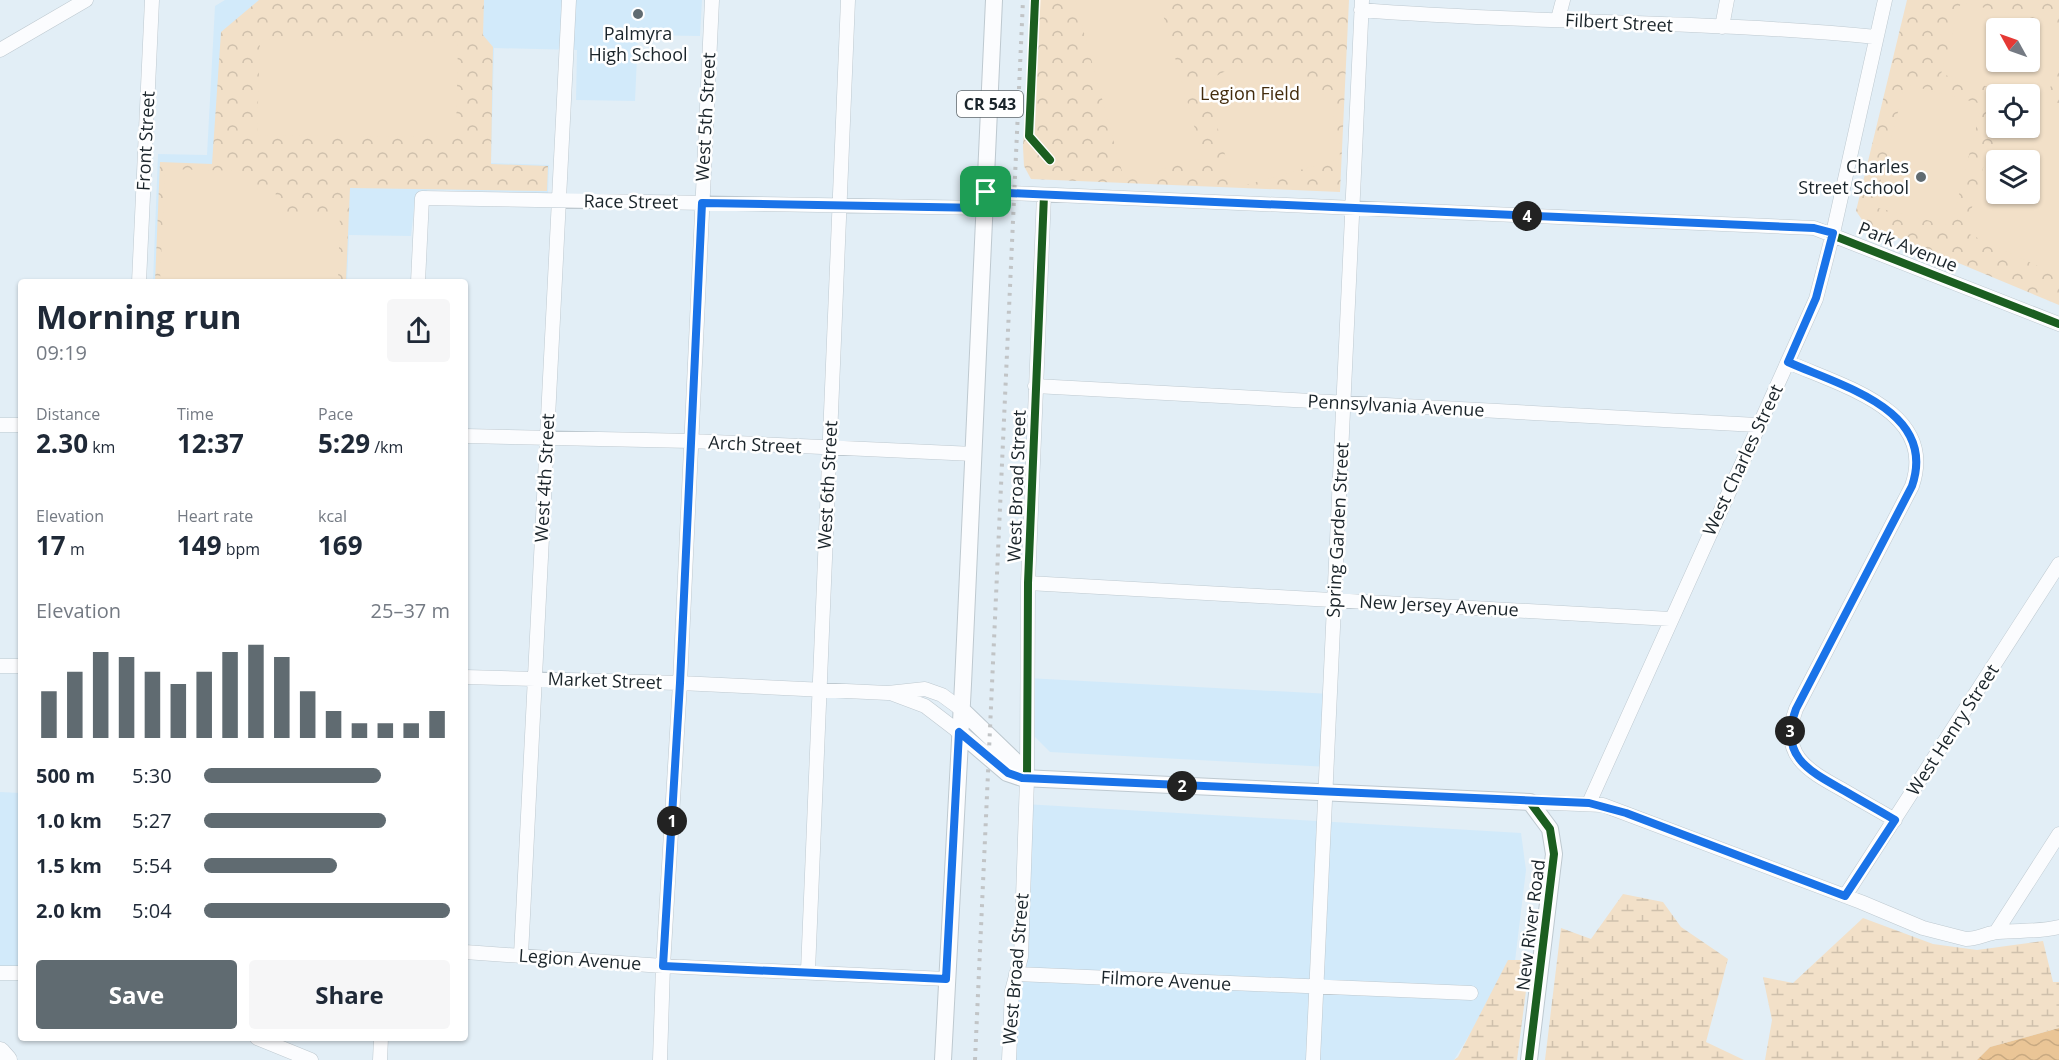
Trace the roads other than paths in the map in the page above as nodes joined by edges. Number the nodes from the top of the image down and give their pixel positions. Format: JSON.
{"nodes":[{"id":1,"x":86,"y":0,"type":"edge"},
{"id":2,"x":152,"y":0,"type":"edge"},
{"id":3,"x":569,"y":0,"type":"edge"},
{"id":4,"x":712,"y":0,"type":"edge"},
{"id":5,"x":848,"y":0,"type":"edge"},
{"id":6,"x":994,"y":0,"type":"edge"},
{"id":7,"x":1563,"y":0,"type":"edge"},
{"id":8,"x":1727,"y":0,"type":"edge"},
{"id":9,"x":1885,"y":0,"type":"edge"},
{"id":10,"x":1361,"y":5,"type":"edge"},
{"id":11,"x":1558,"y":19,"type":"junction"},
{"id":12,"x":1722,"y":27,"type":"junction"},
{"id":13,"x":1876,"y":37,"type":"junction"},
{"id":14,"x":0,"y":50,"type":"edge"},
{"id":15,"x":1044,"y":195,"type":"junction"},
{"id":16,"x":985,"y":200,"type":"junction"},
{"id":17,"x":559,"y":201,"type":"junction"},
{"id":18,"x":702,"y":203,"type":"junction"},
{"id":19,"x":840,"y":206,"type":"junction"},
{"id":20,"x":1352,"y":208,"type":"junction"},
{"id":21,"x":1833,"y":233,"type":"junction"},
{"id":22,"x":139,"y":279,"type":"edge"},
{"id":23,"x":418,"y":279,"type":"edge"},
{"id":24,"x":2059,"y":324,"type":"edge"},
{"id":25,"x":1788,"y":362,"type":"junction"},
{"id":26,"x":1035,"y":386,"type":"junction"},
{"id":27,"x":1344,"y":403,"type":"junction"},
{"id":28,"x":0,"y":425,"type":"edge"},
{"id":29,"x":18,"y":425,"type":"edge"},
{"id":30,"x":1757,"y":425,"type":"junction"},
{"id":31,"x":468,"y":436,"type":"edge"},
{"id":32,"x":547,"y":438,"type":"junction"},
{"id":33,"x":692,"y":441,"type":"junction"},
{"id":34,"x":830,"y":449,"type":"junction"},
{"id":35,"x":974,"y":454,"type":"junction"},
{"id":36,"x":2059,"y":564,"type":"edge"},
{"id":37,"x":1029,"y":583,"type":"junction"},
{"id":38,"x":1335,"y":600,"type":"junction"},
{"id":39,"x":1670,"y":619,"type":"junction"},
{"id":40,"x":0,"y":666,"type":"edge"},
{"id":41,"x":18,"y":666,"type":"edge"},
{"id":42,"x":468,"y":677,"type":"edge"},
{"id":43,"x":534,"y":679,"type":"junction"},
{"id":44,"x":680,"y":683,"type":"junction"},
{"id":45,"x":819,"y":691,"type":"junction"},
{"id":46,"x":888,"y":693,"type":"junction"},
{"id":47,"x":961,"y":709,"type":"junction"},
{"id":48,"x":959,"y":732,"type":"junction"},
{"id":49,"x":1027,"y":779,"type":"junction"},
{"id":50,"x":1325,"y":792,"type":"junction"},
{"id":51,"x":1530,"y":802,"type":"junction"},
{"id":52,"x":1589,"y":803,"type":"junction"},
{"id":53,"x":1895,"y":820,"type":"junction"},
{"id":54,"x":2059,"y":834,"type":"edge"},
{"id":55,"x":1845,"y":896,"type":"junction"},
{"id":56,"x":2059,"y":927,"type":"edge"},
{"id":57,"x":1996,"y":932,"type":"junction"},
{"id":58,"x":468,"y":952,"type":"edge"},
{"id":59,"x":520,"y":956,"type":"junction"},
{"id":60,"x":663,"y":966,"type":"junction"},
{"id":61,"x":808,"y":971,"type":"junction"},
{"id":62,"x":0,"y":973,"type":"edge"},
{"id":63,"x":18,"y":974,"type":"edge"},
{"id":64,"x":1016,"y":974,"type":"junction"},
{"id":65,"x":946,"y":979,"type":"junction"},
{"id":66,"x":1316,"y":987,"type":"junction"},
{"id":67,"x":1472,"y":993,"type":"dead end"},
{"id":68,"x":264,"y":1041,"type":"edge"},
{"id":69,"x":381,"y":1041,"type":"edge"},
{"id":70,"x":0,"y":1052,"type":"edge"},
{"id":71,"x":7,"y":1060,"type":"edge"},
{"id":72,"x":311,"y":1060,"type":"edge"},
{"id":73,"x":380,"y":1060,"type":"edge"},
{"id":74,"x":660,"y":1060,"type":"edge"},
{"id":75,"x":943,"y":1060,"type":"edge"},
{"id":76,"x":1009,"y":1060,"type":"edge"},
{"id":77,"x":1313,"y":1060,"type":"edge"},
{"id":78,"x":1529,"y":1060,"type":"edge"}],
"edges":[{"from":1,"to":14,"type":"street"},
{"from":2,"to":22,"type":"street","name":"Front Street"},
{"from":3,"to":17,"type":"street","name":"West 4th Street"},
{"from":4,"to":18,"type":"street","name":"West 5th Street"},
{"from":5,"to":19,"type":"street","name":"West 6th Street"},
{"from":6,"to":16,"type":"main road","number":"CR 543"},
{"from":7,"to":11,"type":"street"},
{"from":8,"to":12,"type":"street"},
{"from":9,"to":13,"type":"street","name":"West Charles Street"},
{"from":10,"to":11,"type":"street","name":"Filbert Street"},
{"from":10,"to":20,"type":"street","name":"Spring Garden Street"},
{"from":11,"to":12,"type":"street","name":"Filbert Street"},
{"from":12,"to":13,"type":"street","name":"Filbert Street"},
{"from":13,"to":21,"type":"street","name":"West Charles Street"},
{"from":15,"to":16,"type":"street","name":"Park Avenue"},
{"from":15,"to":20,"type":"street","name":"Park Avenue"},
{"from":15,"to":26,"type":"street","name":"West Broad Street"},
{"from":16,"to":19,"type":"street","name":"Race Street"},
{"from":16,"to":35,"type":"main road","number":"CR 543"},
{"from":17,"to":18,"type":"street","name":"Race Street"},
{"from":17,"to":23,"type":"street","name":"Race Street"},
{"from":17,"to":32,"type":"street","name":"West 4th Street"},
{"from":18,"to":19,"type":"street","name":"Race Street"},
{"from":18,"to":33,"type":"street","name":"West 5th Street"},
{"from":19,"to":34,"type":"street","name":"West 6th Street"},
{"from":20,"to":21,"type":"street","name":"Park Avenue"},
{"from":20,"to":27,"type":"street","name":"Spring Garden Street"},
{"from":21,"to":24,"type":"street","name":"Park Avenue"},
{"from":21,"to":25,"type":"street","name":"West Charles Street"},
{"from":25,"to":30,"type":"street","name":"West Charles Street"},
{"from":25,"to":53,"type":"street"},
{"from":26,"to":27,"type":"street","name":"Pennsylvania Avenue"},
{"from":26,"to":37,"type":"street","name":"West Broad Street"},
{"from":27,"to":30,"type":"street","name":"Pennsylvania Avenue"},
{"from":27,"to":38,"type":"street","name":"Spring Garden Street"},
{"from":28,"to":29,"type":"street"},
{"from":30,"to":39,"type":"street","name":"West Charles Street"},
{"from":31,"to":32,"type":"street","name":"Arch Street"},
{"from":32,"to":33,"type":"street","name":"Arch Street"},
{"from":32,"to":43,"type":"street","name":"West 4th Street"},
{"from":33,"to":34,"type":"street","name":"Arch Street"},
{"from":33,"to":44,"type":"street","name":"West 5th Street"},
{"from":34,"to":35,"type":"street","name":"Arch Street"},
{"from":34,"to":45,"type":"street","name":"West 6th Street"},
{"from":35,"to":47,"type":"main road","number":"CR 543"},
{"from":36,"to":53,"type":"street","name":"West Henry Street"},
{"from":37,"to":38,"type":"street","name":"New Jersey Avenue"},
{"from":37,"to":49,"type":"street","name":"West Broad Street"},
{"from":38,"to":39,"type":"street","name":"New Jersey Avenue"},
{"from":38,"to":50,"type":"street","name":"Spring Garden Street"},
{"from":39,"to":52,"type":"street","name":"West Charles Street"},
{"from":40,"to":41,"type":"street"},
{"from":42,"to":43,"type":"street","name":"Market Street"},
{"from":43,"to":44,"type":"street","name":"Market Street"},
{"from":43,"to":59,"type":"street","name":"West 4th Street"},
{"from":44,"to":45,"type":"street","name":"Market Street"},
{"from":44,"to":60,"type":"street","name":"West 5th Street"},
{"from":45,"to":46,"type":"street","name":"Market Street"},
{"from":45,"to":61,"type":"street","name":"West 6th Street"},
{"from":46,"to":47,"type":"street","name":"Market Street"},
{"from":46,"to":48,"type":"street","name":"Market Street"},
{"from":47,"to":48,"type":"main road","number":"CR 543"},
{"from":47,"to":49,"type":"main road"},
{"from":48,"to":49,"type":"main road"},
{"from":48,"to":65,"type":"main road"},
{"from":49,"to":50,"type":"main road"},
{"from":49,"to":64,"type":"street","name":"West Broad Street"},
{"from":50,"to":51,"type":"main road"},
{"from":50,"to":66,"type":"street","name":"Spring Garden Street"},
{"from":51,"to":52,"type":"street"},
{"from":51,"to":78,"type":"main road","name":"New River Road"},
{"from":52,"to":55,"type":"street"},
{"from":53,"to":55,"type":"street","name":"West Henry Street"},
{"from":54,"to":57,"type":"street"},
{"from":55,"to":57,"type":"street"},
{"from":56,"to":57,"type":"street"},
{"from":58,"to":59,"type":"street","name":"Legion Avenue"},
{"from":59,"to":60,"type":"street","name":"Legion Avenue"},
{"from":60,"to":61,"type":"street","name":"Legion Avenue"},
{"from":60,"to":74,"type":"street","name":"West 5th Street"},
{"from":61,"to":65,"type":"street","name":"Legion Avenue"},
{"from":62,"to":63,"type":"street"},
{"from":64,"to":66,"type":"street","name":"Filmore Avenue"},
{"from":64,"to":76,"type":"street","name":"West Broad Street"},
{"from":65,"to":75,"type":"main road"},
{"from":66,"to":67,"type":"street","name":"Filmore Avenue"},
{"from":66,"to":77,"type":"street","name":"Spring Garden Street"},
{"from":68,"to":72,"type":"street"},
{"from":69,"to":73,"type":"street"},
{"from":70,"to":71,"type":"highway"}]}
